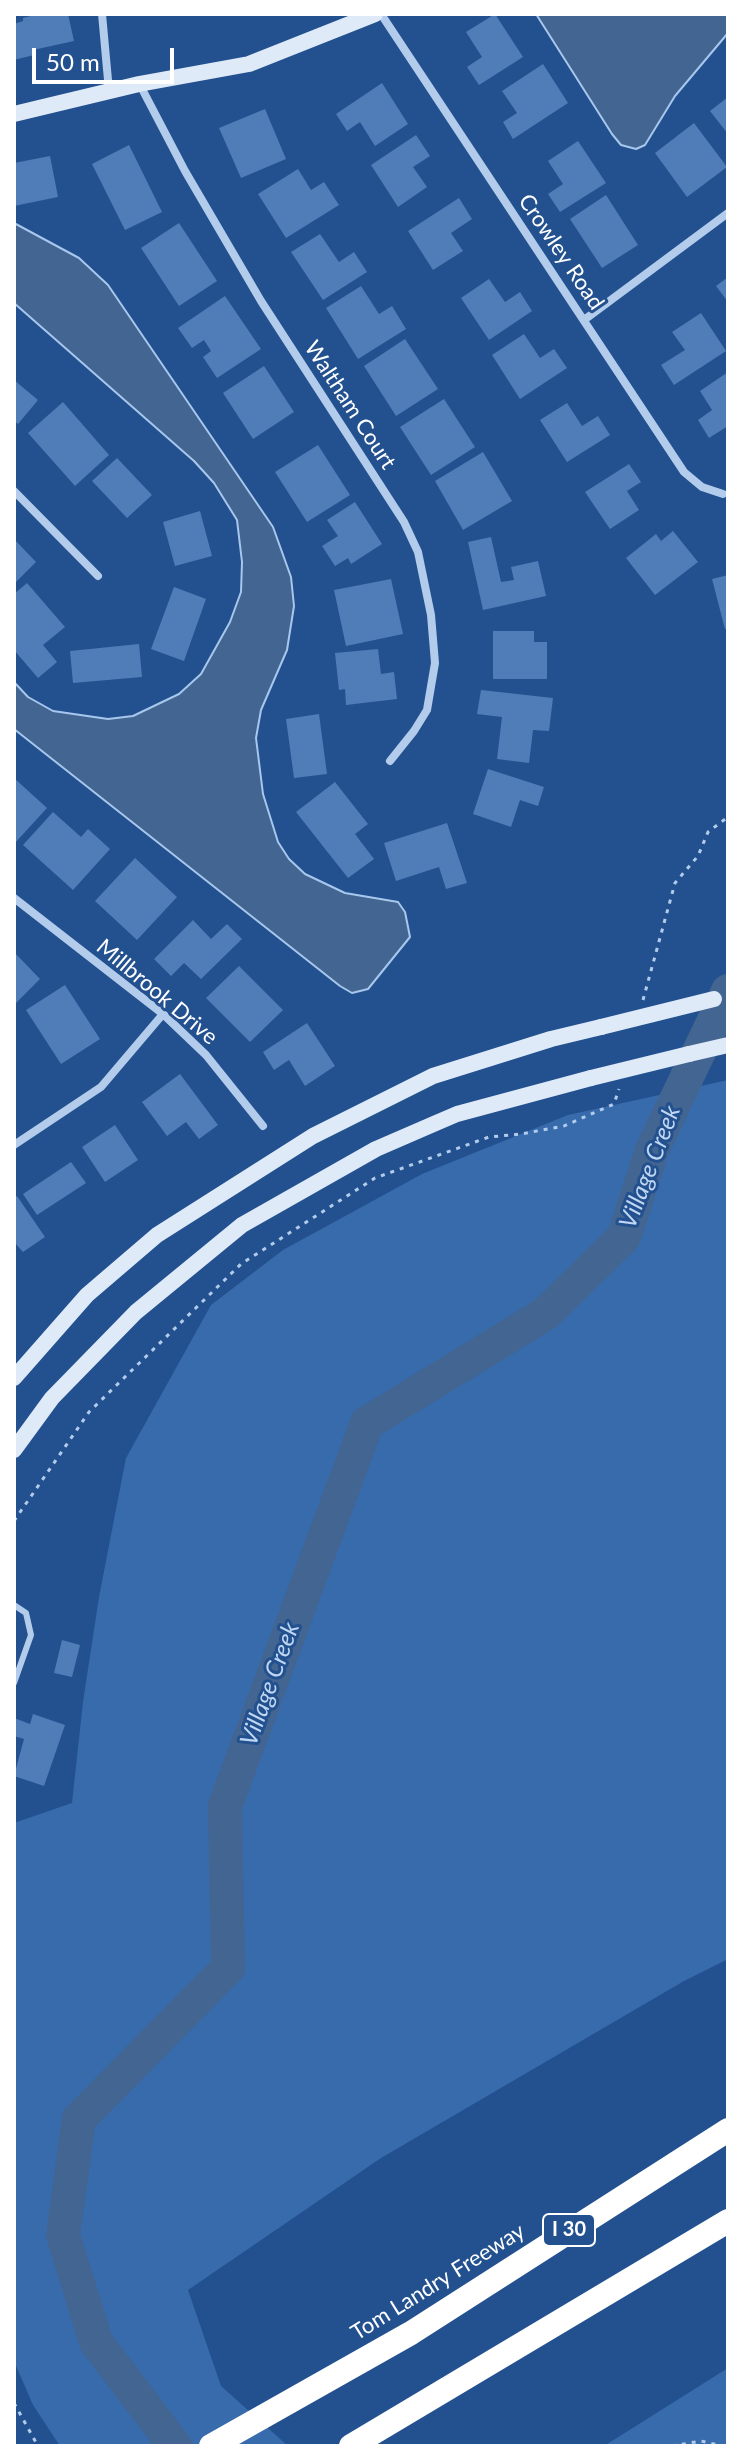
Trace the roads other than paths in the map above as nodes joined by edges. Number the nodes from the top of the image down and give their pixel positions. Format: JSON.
{"nodes":[{"id":1,"x":102,"y":14,"type":"edge"},
{"id":2,"x":378,"y":14,"type":"edge"},
{"id":3,"x":139,"y":84,"type":"junction"},
{"id":4,"x":109,"y":91,"type":"junction"},
{"id":5,"x":14,"y":114,"type":"edge"},
{"id":6,"x":728,"y":213,"type":"edge"},
{"id":7,"x":584,"y":320,"type":"junction"},
{"id":8,"x":14,"y":491,"type":"edge"},
{"id":9,"x":723,"y":494,"type":"dead end"},
{"id":10,"x":98,"y":576,"type":"dead end"},
{"id":11,"x":390,"y":761,"type":"dead end"},
{"id":12,"x":14,"y":898,"type":"edge"},
{"id":13,"x":721,"y":997,"type":"edge"},
{"id":14,"x":163,"y":1014,"type":"junction"},
{"id":15,"x":728,"y":1045,"type":"edge"},
{"id":16,"x":263,"y":1126,"type":"dead end"},
{"id":17,"x":14,"y":1145,"type":"edge"},
{"id":18,"x":14,"y":1378,"type":"edge"},
{"id":19,"x":14,"y":1450,"type":"edge"},
{"id":20,"x":14,"y":1605,"type":"edge"},
{"id":21,"x":14,"y":1683,"type":"edge"},
{"id":22,"x":728,"y":2130,"type":"edge"},
{"id":23,"x":728,"y":2221,"type":"edge"},
{"id":24,"x":211,"y":2446,"type":"edge"},
{"id":25,"x":351,"y":2446,"type":"edge"}],
"edges":[{"from":1,"to":4,"type":"street"},
{"from":2,"to":3,"type":"main road"},
{"from":2,"to":7,"type":"street","name":"Crowley Road"},
{"from":3,"to":4,"type":"main road"},
{"from":3,"to":11,"type":"street","name":"Waltham Court"},
{"from":4,"to":5,"type":"main road"},
{"from":6,"to":7,"type":"street"},
{"from":7,"to":9,"type":"street","name":"Crowley Road"},
{"from":8,"to":10,"type":"street"},
{"from":12,"to":14,"type":"street","name":"Millbrook Drive"},
{"from":13,"to":18,"type":"main road","bridge":true},
{"from":14,"to":16,"type":"street","name":"Millbrook Drive"},
{"from":14,"to":17,"type":"street"},
{"from":15,"to":19,"type":"main road","bridge":true},
{"from":20,"to":21,"type":"lane"},
{"from":22,"to":24,"type":"highway","name":"Tom Landry Freeway","number":"I 30"},
{"from":23,"to":25,"type":"highway"}]}
